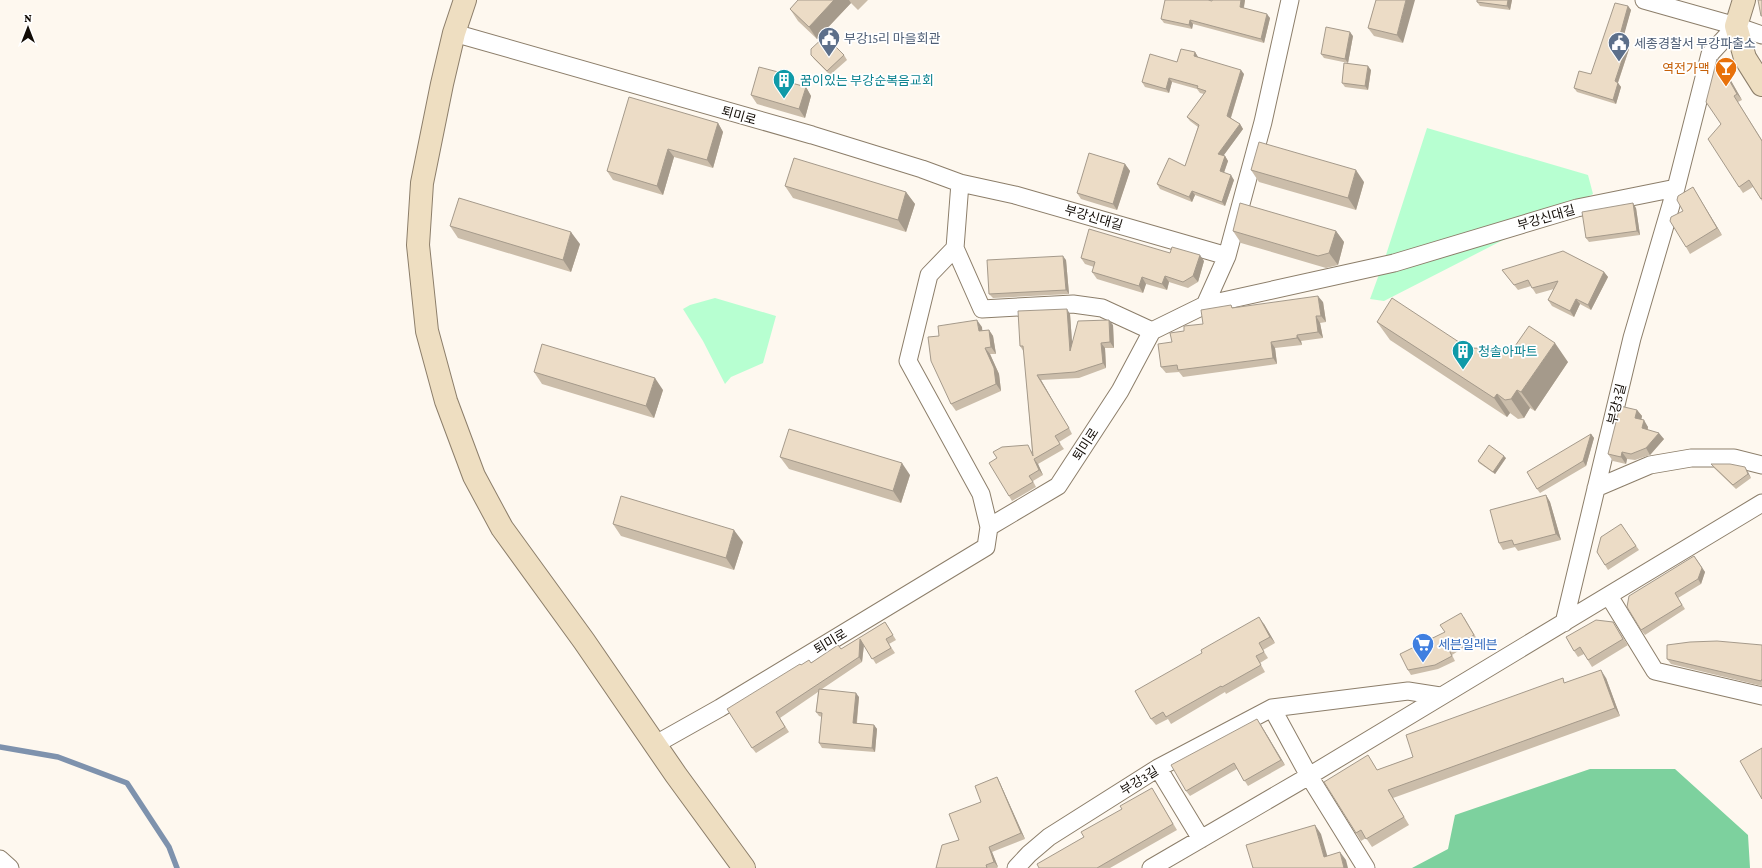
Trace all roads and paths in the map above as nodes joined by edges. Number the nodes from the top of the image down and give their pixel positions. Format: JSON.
{"nodes":[{"id":1,"x":465,"y":0,"type":"edge"},
{"id":2,"x":1290,"y":0,"type":"edge"},
{"id":3,"x":1644,"y":0,"type":"edge"},
{"id":4,"x":1744,"y":0,"type":"edge"},
{"id":5,"x":1736,"y":26,"type":"junction"},
{"id":6,"x":454,"y":34,"type":"junction"},
{"id":7,"x":1762,"y":35,"type":"edge"},
{"id":8,"x":1762,"y":85,"type":"edge"},
{"id":9,"x":960,"y":183,"type":"junction"},
{"id":10,"x":1676,"y":188,"type":"junction"},
{"id":11,"x":955,"y":248,"type":"junction"},
{"id":12,"x":1227,"y":256,"type":"junction"},
{"id":13,"x":1205,"y":305,"type":"junction"},
{"id":14,"x":1152,"y":331,"type":"junction"},
{"id":15,"x":1762,"y":466,"type":"edge"},
{"id":16,"x":1596,"y":488,"type":"junction"},
{"id":17,"x":1762,"y":503,"type":"edge"},
{"id":18,"x":989,"y":527,"type":"junction"},
{"id":19,"x":1609,"y":596,"type":"junction"},
{"id":20,"x":1564,"y":623,"type":"junction"},
{"id":21,"x":1440,"y":696,"type":"junction"},
{"id":22,"x":1762,"y":696,"type":"edge"},
{"id":23,"x":1272,"y":708,"type":"junction"},
{"id":24,"x":656,"y":744,"type":"junction"},
{"id":25,"x":1158,"y":768,"type":"junction"},
{"id":26,"x":1309,"y":776,"type":"junction"},
{"id":27,"x":1201,"y":839,"type":"junction"},
{"id":28,"x":0,"y":858,"type":"edge"},
{"id":29,"x":10,"y":868,"type":"edge"},
{"id":30,"x":744,"y":868,"type":"edge"},
{"id":31,"x":1016,"y":868,"type":"edge"},
{"id":32,"x":1152,"y":868,"type":"edge"},
{"id":33,"x":1366,"y":868,"type":"edge"}],
"edges":[{"from":1,"to":6,"type":"street"},
{"from":2,"to":12,"type":"street"},
{"from":3,"to":5,"type":"street"},
{"from":4,"to":5,"type":"street"},
{"from":5,"to":7,"type":"street"},
{"from":5,"to":8,"type":"street"},
{"from":5,"to":10,"type":"street"},
{"from":6,"to":9,"type":"street","name":"퇴미로"},
{"from":6,"to":24,"type":"street"},
{"from":9,"to":11,"type":"street"},
{"from":9,"to":12,"type":"street","name":"부강신대길"},
{"from":10,"to":13,"type":"street","name":"부강신대길"},
{"from":10,"to":16,"type":"street","name":"부강3길"},
{"from":11,"to":14,"type":"street"},
{"from":11,"to":18,"type":"street","name":"퇴미로"},
{"from":12,"to":13,"type":"street"},
{"from":13,"to":14,"type":"street"},
{"from":14,"to":18,"type":"street","name":"퇴미로"},
{"from":15,"to":16,"type":"street"},
{"from":16,"to":20,"type":"street","name":"부강3길"},
{"from":17,"to":19,"type":"street"},
{"from":18,"to":24,"type":"street","name":"퇴미로"},
{"from":19,"to":20,"type":"street"},
{"from":19,"to":22,"type":"street"},
{"from":20,"to":21,"type":"street"},
{"from":21,"to":23,"type":"street","name":"부강3길"},
{"from":21,"to":26,"type":"street"},
{"from":23,"to":25,"type":"street","name":"부강3길"},
{"from":23,"to":26,"type":"street"},
{"from":24,"to":30,"type":"street"},
{"from":25,"to":27,"type":"street"},
{"from":25,"to":31,"type":"street","name":"부강3길"},
{"from":26,"to":27,"type":"street"},
{"from":26,"to":33,"type":"street"},
{"from":27,"to":32,"type":"street"},
{"from":28,"to":29,"type":"street"}]}
